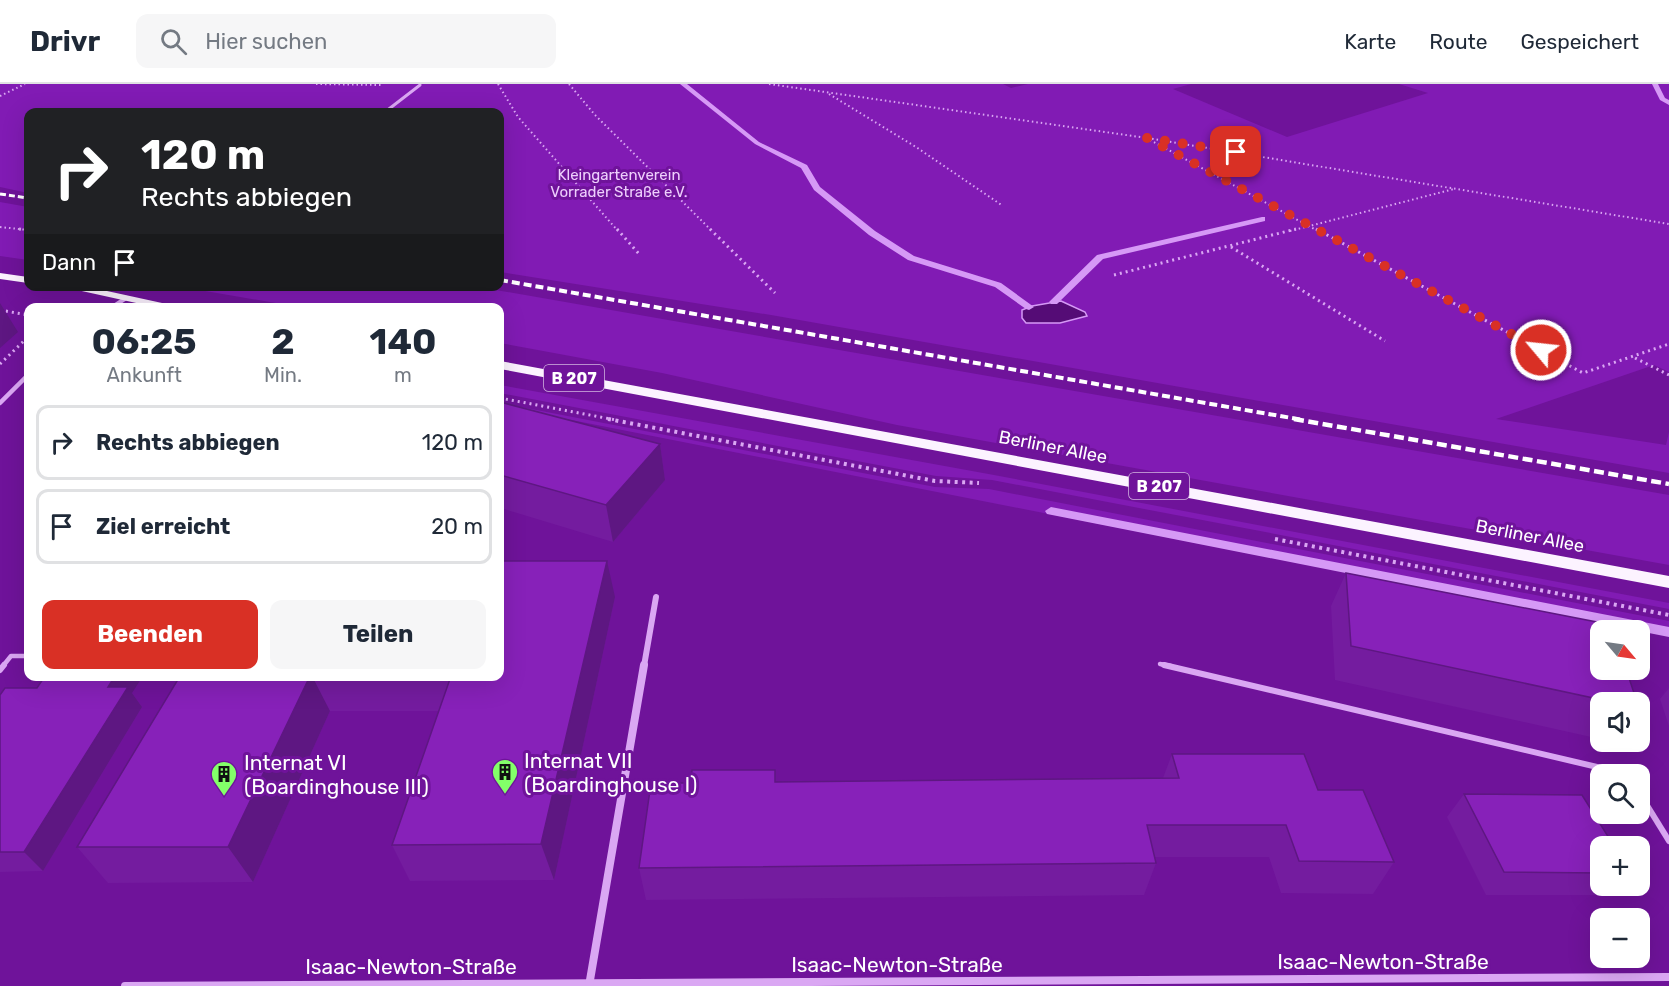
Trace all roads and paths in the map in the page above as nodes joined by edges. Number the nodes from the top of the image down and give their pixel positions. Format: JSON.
{"nodes":[{"id":1,"x":25,"y":84,"type":"edge"},
{"id":2,"x":498,"y":84,"type":"edge"},
{"id":3,"x":569,"y":84,"type":"edge"},
{"id":4,"x":769,"y":84,"type":"edge"},
{"id":5,"x":420,"y":85,"type":"edge"},
{"id":6,"x":826,"y":92,"type":"junction"},
{"id":7,"x":0,"y":96,"type":"edge"},
{"id":8,"x":390,"y":108,"type":"edge"},
{"id":9,"x":1147,"y":138,"type":"junction"},
{"id":10,"x":654,"y":172,"type":"junction"},
{"id":11,"x":574,"y":181,"type":"junction"},
{"id":12,"x":1458,"y":188,"type":"junction"},
{"id":13,"x":1003,"y":206,"type":"dead end"},
{"id":14,"x":1669,"y":224,"type":"edge"},
{"id":15,"x":1308,"y":225,"type":"junction"},
{"id":16,"x":0,"y":226,"type":"edge"},
{"id":17,"x":24,"y":229,"type":"edge"},
{"id":18,"x":1230,"y":247,"type":"junction"},
{"id":19,"x":640,"y":255,"type":"dead end"},
{"id":20,"x":1114,"y":275,"type":"dead end"},
{"id":21,"x":0,"y":276,"type":"edge"},
{"id":22,"x":24,"y":279,"type":"edge"},
{"id":23,"x":90,"y":291,"type":"edge"},
{"id":24,"x":775,"y":293,"type":"dead end"},
{"id":25,"x":126,"y":298,"type":"junction"},
{"id":26,"x":118,"y":303,"type":"edge"},
{"id":27,"x":153,"y":303,"type":"edge"},
{"id":28,"x":0,"y":310,"type":"edge"},
{"id":29,"x":24,"y":314,"type":"edge"},
{"id":30,"x":24,"y":341,"type":"edge"},
{"id":31,"x":1385,"y":341,"type":"dead end"},
{"id":32,"x":1669,"y":344,"type":"edge"},
{"id":33,"x":1634,"y":357,"type":"junction"},
{"id":34,"x":0,"y":364,"type":"edge"},
{"id":35,"x":504,"y":366,"type":"edge"},
{"id":36,"x":1669,"y":375,"type":"edge"},
{"id":37,"x":24,"y":379,"type":"edge"},
{"id":38,"x":504,"y":399,"type":"edge"},
{"id":39,"x":0,"y":403,"type":"edge"},
{"id":40,"x":989,"y":484,"type":"dead end"},
{"id":41,"x":1271,"y":538,"type":"dead end"},
{"id":42,"x":1669,"y":582,"type":"edge"},
{"id":43,"x":656,"y":597,"type":"dead end"},
{"id":44,"x":1669,"y":615,"type":"edge"},
{"id":45,"x":24,"y":656,"type":"edge"},
{"id":46,"x":1160,"y":664,"type":"dead end"},
{"id":47,"x":0,"y":670,"type":"edge"},
{"id":48,"x":1590,"y":765,"type":"edge"},
{"id":49,"x":1650,"y":810,"type":"edge"},
{"id":50,"x":1669,"y":841,"type":"edge"},
{"id":51,"x":1669,"y":977,"type":"edge"},
{"id":52,"x":590,"y":985,"type":"edge"},
{"id":53,"x":125,"y":986,"type":"edge"}],
"edges":[{"from":1,"to":7,"type":"path"},
{"from":2,"to":11,"type":"path"},
{"from":3,"to":10,"type":"path"},
{"from":4,"to":6,"type":"path"},
{"from":5,"to":8,"type":"lane"},
{"from":6,"to":9,"type":"path"},
{"from":6,"to":13,"type":"path"},
{"from":9,"to":12,"type":"path"},
{"from":9,"to":15,"type":"path"},
{"from":10,"to":11,"type":"path"},
{"from":10,"to":24,"type":"path"},
{"from":11,"to":19,"type":"path"},
{"from":12,"to":14,"type":"path"},
{"from":12,"to":15,"type":"path"},
{"from":15,"to":18,"type":"path"},
{"from":15,"to":33,"type":"path"},
{"from":16,"to":17,"type":"path"},
{"from":18,"to":20,"type":"path"},
{"from":18,"to":31,"type":"path"},
{"from":21,"to":22,"type":"main road"},
{"from":23,"to":25,"type":"main road"},
{"from":25,"to":26,"type":"street"},
{"from":25,"to":27,"type":"main road"},
{"from":28,"to":29,"type":"path"},
{"from":30,"to":34,"type":"path"},
{"from":32,"to":33,"type":"path"},
{"from":33,"to":36,"type":"path"},
{"from":35,"to":42,"type":"main road","name":"Berliner Allee","number":"B 207"},
{"from":37,"to":39,"type":"street"},
{"from":38,"to":40,"type":"path"},
{"from":41,"to":44,"type":"path"},
{"from":43,"to":52,"type":"street"},
{"from":45,"to":47,"type":"lane"},
{"from":46,"to":48,"type":"lane"},
{"from":49,"to":50,"type":"lane"},
{"from":51,"to":52,"type":"street","name":"Isaac-Newton-Straße"},
{"from":52,"to":53,"type":"street","name":"Isaac-Newton-Straße"}]}
